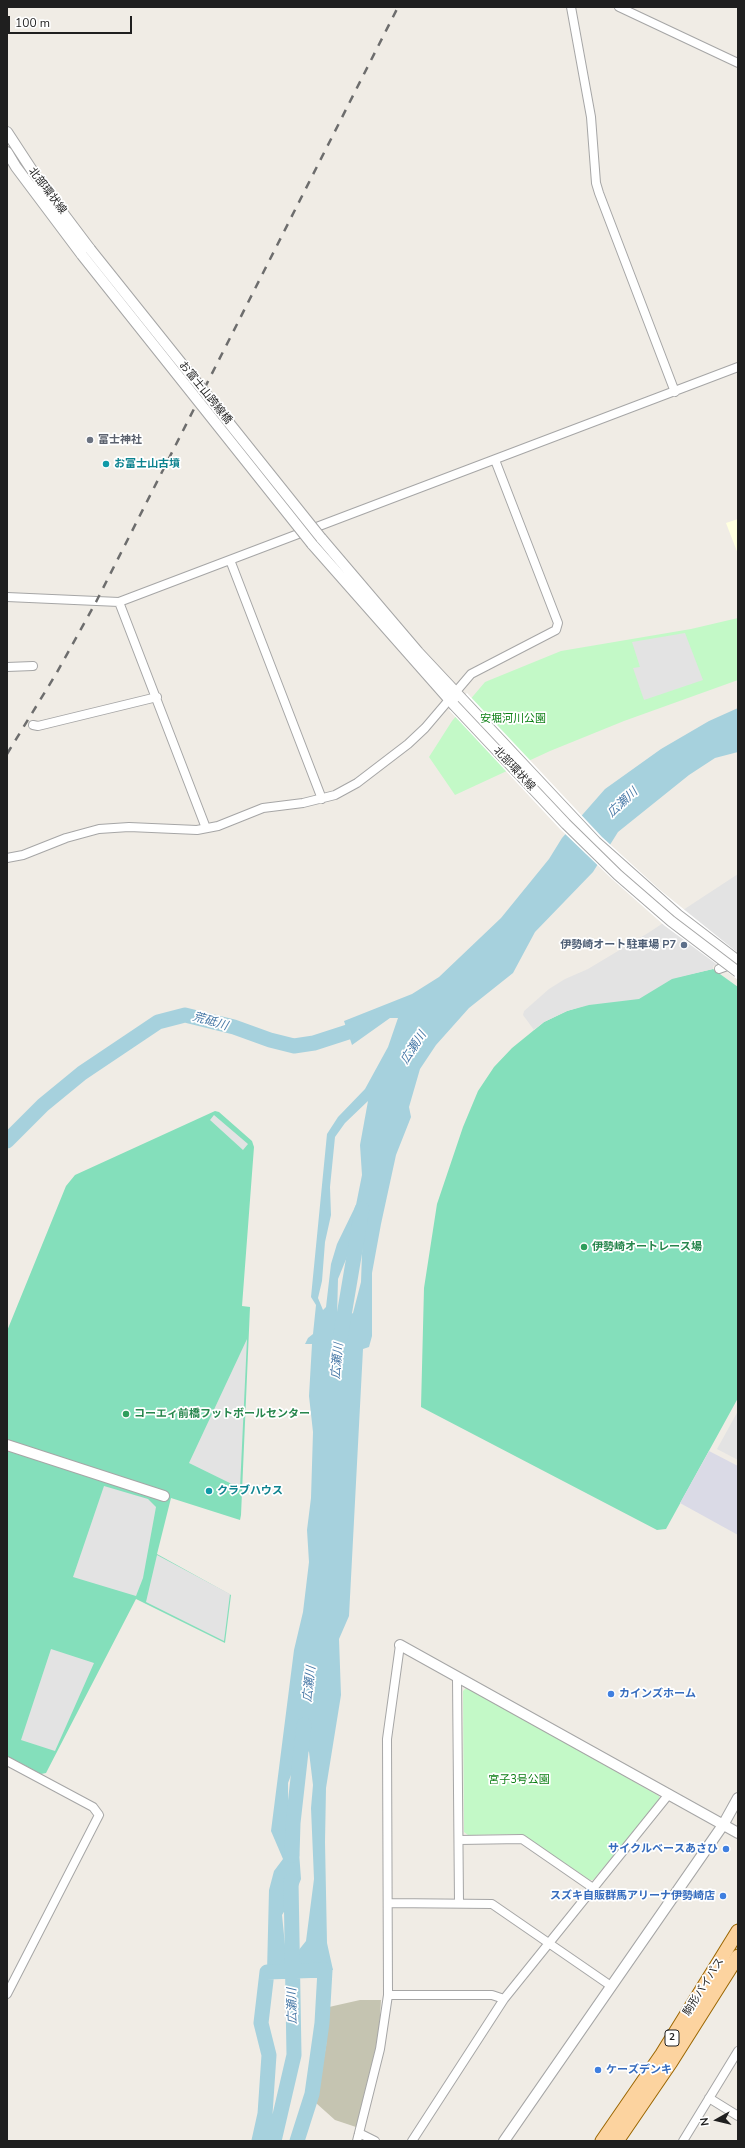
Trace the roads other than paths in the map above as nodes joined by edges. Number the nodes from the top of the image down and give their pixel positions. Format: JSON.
{"nodes":[{"id":1,"x":571,"y":7,"type":"edge"},
{"id":2,"x":619,"y":7,"type":"edge"},
{"id":3,"x":738,"y":63,"type":"edge"},
{"id":4,"x":7,"y":132,"type":"edge"},
{"id":5,"x":7,"y":152,"type":"edge"},
{"id":6,"x":90,"y":249,"type":"joint"},
{"id":7,"x":82,"y":255,"type":"joint"},
{"id":8,"x":738,"y":367,"type":"edge"},
{"id":9,"x":675,"y":392,"type":"junction"},
{"id":10,"x":495,"y":460,"type":"junction"},
{"id":11,"x":321,"y":538,"type":"joint"},
{"id":12,"x":312,"y":544,"type":"joint"},
{"id":13,"x":230,"y":560,"type":"junction"},
{"id":14,"x":7,"y":597,"type":"edge"},
{"id":15,"x":119,"y":602,"type":"junction"},
{"id":16,"x":7,"y":666,"type":"edge"},
{"id":17,"x":33,"y":666,"type":"dead end"},
{"id":18,"x":157,"y":697,"type":"junction"},
{"id":19,"x":454,"y":698,"type":"junction"},
{"id":20,"x":33,"y":726,"type":"dead end"},
{"id":21,"x":322,"y":799,"type":"junction"},
{"id":22,"x":206,"y":828,"type":"junction"},
{"id":23,"x":7,"y":858,"type":"edge"},
{"id":24,"x":738,"y":962,"type":"edge"},
{"id":25,"x":719,"y":970,"type":"dead end"},
{"id":26,"x":738,"y":972,"type":"edge"},
{"id":27,"x":7,"y":1445,"type":"edge"},
{"id":28,"x":164,"y":1496,"type":"dead end"},
{"id":29,"x":400,"y":1645,"type":"joint"},
{"id":30,"x":457,"y":1678,"type":"junction"},
{"id":31,"x":7,"y":1761,"type":"edge"},
{"id":32,"x":669,"y":1794,"type":"junction"},
{"id":33,"x":738,"y":1798,"type":"edge"},
{"id":34,"x":723,"y":1825,"type":"junction"},
{"id":35,"x":738,"y":1833,"type":"edge"},
{"id":36,"x":459,"y":1840,"type":"junction"},
{"id":37,"x":593,"y":1888,"type":"junction"},
{"id":38,"x":388,"y":1903,"type":"junction"},
{"id":39,"x":459,"y":1903,"type":"junction"},
{"id":40,"x":738,"y":1931,"type":"edge"},
{"id":41,"x":548,"y":1942,"type":"junction"},
{"id":42,"x":738,"y":1956,"type":"edge"},
{"id":43,"x":611,"y":1986,"type":"junction"},
{"id":44,"x":7,"y":1994,"type":"edge"},
{"id":45,"x":388,"y":1995,"type":"junction"},
{"id":46,"x":504,"y":1999,"type":"junction"},
{"id":47,"x":738,"y":2051,"type":"edge"},
{"id":48,"x":709,"y":2098,"type":"junction"},
{"id":49,"x":738,"y":2116,"type":"edge"},
{"id":50,"x":358,"y":2137,"type":"edge"},
{"id":51,"x":375,"y":2141,"type":"edge"},
{"id":52,"x":412,"y":2141,"type":"edge"},
{"id":53,"x":504,"y":2141,"type":"edge"},
{"id":54,"x":602,"y":2141,"type":"edge"},
{"id":55,"x":617,"y":2141,"type":"edge"},
{"id":56,"x":683,"y":2141,"type":"edge"}],
"edges":[{"from":1,"to":9,"type":"street"},
{"from":2,"to":3,"type":"street"},
{"from":4,"to":6,"type":"street","name":"北部環状線"},
{"from":5,"to":7,"type":"street","name":"北部環状線"},
{"from":6,"to":11,"type":"street","name":"お富士山跨線橋","bridge":true},
{"from":7,"to":12,"type":"street","name":"お富士山跨線橋","bridge":true},
{"from":8,"to":9,"type":"street"},
{"from":9,"to":10,"type":"street"},
{"from":10,"to":13,"type":"street"},
{"from":10,"to":19,"type":"street"},
{"from":11,"to":19,"type":"street","name":"北部環状線"},
{"from":12,"to":19,"type":"street","name":"北部環状線"},
{"from":13,"to":15,"type":"street"},
{"from":13,"to":21,"type":"street"},
{"from":14,"to":15,"type":"street"},
{"from":15,"to":18,"type":"street"},
{"from":16,"to":17,"type":"street"},
{"from":18,"to":20,"type":"street"},
{"from":18,"to":22,"type":"street"},
{"from":19,"to":21,"type":"street"},
{"from":19,"to":24,"type":"street","name":"北部環状線"},
{"from":19,"to":26,"type":"street","name":"北部環状線","bridge":true},
{"from":21,"to":22,"type":"street"},
{"from":22,"to":23,"type":"street"},
{"from":24,"to":25,"type":"street"},
{"from":27,"to":28,"type":"street"},
{"from":29,"to":30,"type":"street"},
{"from":29,"to":38,"type":"street"},
{"from":30,"to":32,"type":"street"},
{"from":30,"to":36,"type":"street"},
{"from":31,"to":44,"type":"street"},
{"from":32,"to":34,"type":"street"},
{"from":32,"to":37,"type":"street"},
{"from":33,"to":34,"type":"street"},
{"from":34,"to":35,"type":"street"},
{"from":34,"to":43,"type":"street"},
{"from":36,"to":37,"type":"street"},
{"from":36,"to":39,"type":"street"},
{"from":37,"to":41,"type":"street"},
{"from":38,"to":39,"type":"street"},
{"from":38,"to":45,"type":"street"},
{"from":39,"to":41,"type":"street"},
{"from":40,"to":54,"type":"main road","name":"駒形バイパス","number":"2"},
{"from":41,"to":43,"type":"street"},
{"from":41,"to":46,"type":"street"},
{"from":42,"to":55,"type":"main road","name":"駒形バイパス","number":"2"},
{"from":43,"to":53,"type":"street"},
{"from":45,"to":46,"type":"street"},
{"from":45,"to":50,"type":"street"},
{"from":46,"to":52,"type":"street"},
{"from":47,"to":48,"type":"street"},
{"from":48,"to":49,"type":"street"},
{"from":48,"to":56,"type":"street"},
{"from":50,"to":51,"type":"street"}]}
